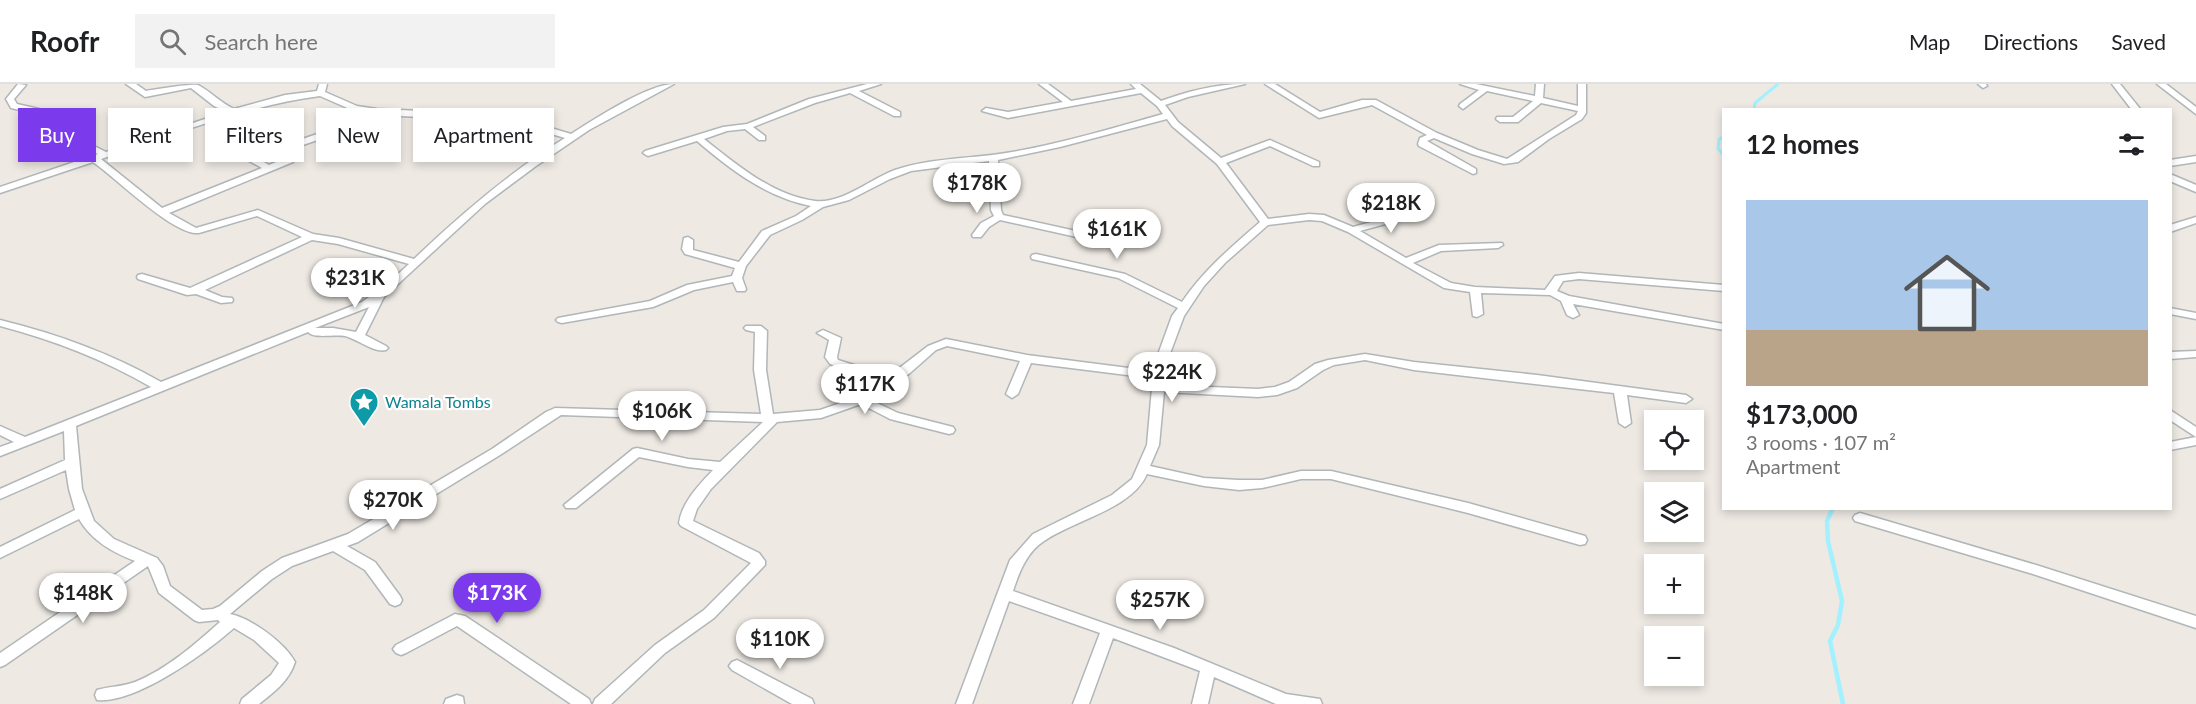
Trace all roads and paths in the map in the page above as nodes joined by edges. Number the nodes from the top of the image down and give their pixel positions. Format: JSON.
{"nodes":[{"id":1,"x":130,"y":84,"type":"edge"},
{"id":2,"x":670,"y":84,"type":"edge"},
{"id":3,"x":877,"y":84,"type":"edge"},
{"id":4,"x":1043,"y":84,"type":"edge"},
{"id":5,"x":1241,"y":84,"type":"edge"},
{"id":6,"x":1269,"y":84,"type":"edge"},
{"id":7,"x":1464,"y":84,"type":"edge"},
{"id":8,"x":1540,"y":84,"type":"edge"},
{"id":9,"x":1582,"y":84,"type":"edge"},
{"id":10,"x":2116,"y":84,"type":"edge"},
{"id":11,"x":2161,"y":84,"type":"edge"},
{"id":12,"x":22,"y":85,"type":"edge"},
{"id":13,"x":191,"y":85,"type":"edge"},
{"id":14,"x":1138,"y":87,"type":"edge"},
{"id":15,"x":322,"y":89,"type":"edge"},
{"id":16,"x":1485,"y":89,"type":"junction"},
{"id":17,"x":852,"y":91,"type":"junction"},
{"id":18,"x":1540,"y":100,"type":"junction"},
{"id":19,"x":1069,"y":104,"type":"junction"},
{"id":20,"x":1160,"y":104,"type":"junction"},
{"id":21,"x":1463,"y":106,"type":"dead end"},
{"id":22,"x":225,"y":108,"type":"edge"},
{"id":23,"x":248,"y":108,"type":"edge"},
{"id":24,"x":355,"y":108,"type":"edge"},
{"id":25,"x":2135,"y":108,"type":"edge"},
{"id":26,"x":1582,"y":109,"type":"junction"},
{"id":27,"x":986,"y":111,"type":"dead end"},
{"id":28,"x":2196,"y":111,"type":"edge"},
{"id":29,"x":401,"y":113,"type":"edge"},
{"id":30,"x":897,"y":114,"type":"dead end"},
{"id":31,"x":1167,"y":116,"type":"junction"},
{"id":32,"x":1500,"y":119,"type":"dead end"},
{"id":33,"x":205,"y":121,"type":"edge"},
{"id":34,"x":748,"y":126,"type":"junction"},
{"id":35,"x":1434,"y":135,"type":"junction"},
{"id":36,"x":316,"y":137,"type":"edge"},
{"id":37,"x":572,"y":137,"type":"junction"},
{"id":38,"x":698,"y":138,"type":"junction"},
{"id":39,"x":762,"y":138,"type":"dead end"},
{"id":40,"x":648,"y":153,"type":"dead end"},
{"id":41,"x":104,"y":154,"type":"junction"},
{"id":42,"x":96,"y":157,"type":"edge"},
{"id":43,"x":993,"y":158,"type":"junction"},
{"id":44,"x":2196,"y":159,"type":"edge"},
{"id":45,"x":96,"y":160,"type":"edge"},
{"id":46,"x":81,"y":162,"type":"edge"},
{"id":47,"x":258,"y":162,"type":"edge"},
{"id":48,"x":1220,"y":162,"type":"junction"},
{"id":49,"x":2172,"y":163,"type":"edge"},
{"id":50,"x":1316,"y":164,"type":"dead end"},
{"id":51,"x":268,"y":168,"type":"junction"},
{"id":52,"x":1473,"y":171,"type":"dead end"},
{"id":53,"x":2172,"y":178,"type":"edge"},
{"id":54,"x":2196,"y":189,"type":"edge"},
{"id":55,"x":0,"y":190,"type":"edge"},
{"id":56,"x":819,"y":205,"type":"junction"},
{"id":57,"x":1422,"y":211,"type":"dead end"},
{"id":58,"x":162,"y":212,"type":"junction"},
{"id":59,"x":999,"y":217,"type":"junction"},
{"id":60,"x":2196,"y":220,"type":"edge"},
{"id":61,"x":1265,"y":222,"type":"junction"},
{"id":62,"x":2172,"y":228,"type":"edge"},
{"id":63,"x":1352,"y":231,"type":"junction"},
{"id":64,"x":977,"y":235,"type":"dead end"},
{"id":65,"x":311,"y":237,"type":"junction"},
{"id":66,"x":1099,"y":239,"type":"dead end"},
{"id":67,"x":688,"y":240,"type":"dead end"},
{"id":68,"x":1498,"y":245,"type":"dead end"},
{"id":69,"x":1036,"y":257,"type":"dead end"},
{"id":70,"x":414,"y":262,"type":"junction"},
{"id":71,"x":1406,"y":262,"type":"junction"},
{"id":72,"x":739,"y":272,"type":"junction"},
{"id":73,"x":142,"y":277,"type":"dead end"},
{"id":74,"x":1722,"y":288,"type":"edge"},
{"id":75,"x":741,"y":289,"type":"dead end"},
{"id":76,"x":196,"y":290,"type":"junction"},
{"id":77,"x":1474,"y":290,"type":"junction"},
{"id":78,"x":1551,"y":292,"type":"junction"},
{"id":79,"x":380,"y":296,"type":"junction"},
{"id":80,"x":1566,"y":299,"type":"junction"},
{"id":81,"x":228,"y":300,"type":"dead end"},
{"id":82,"x":1183,"y":306,"type":"junction"},
{"id":83,"x":2172,"y":311,"type":"edge"},
{"id":84,"x":1477,"y":314,"type":"dead end"},
{"id":85,"x":1573,"y":315,"type":"dead end"},
{"id":86,"x":2196,"y":316,"type":"edge"},
{"id":87,"x":562,"y":320,"type":"dead end"},
{"id":88,"x":0,"y":323,"type":"edge"},
{"id":89,"x":1722,"y":327,"type":"edge"},
{"id":90,"x":750,"y":328,"type":"dead end"},
{"id":91,"x":823,"y":333,"type":"dead end"},
{"id":92,"x":297,"y":334,"type":"junction"},
{"id":93,"x":360,"y":335,"type":"junction"},
{"id":94,"x":382,"y":348,"type":"dead end"},
{"id":95,"x":2196,"y":354,"type":"edge"},
{"id":96,"x":2172,"y":356,"type":"edge"},
{"id":97,"x":1027,"y":359,"type":"junction"},
{"id":98,"x":1156,"y":375,"type":"junction"},
{"id":99,"x":890,"y":381,"type":"junction"},
{"id":100,"x":162,"y":388,"type":"junction"},
{"id":101,"x":1158,"y":388,"type":"junction"},
{"id":102,"x":1620,"y":391,"type":"junction"},
{"id":103,"x":1012,"y":394,"type":"dead end"},
{"id":104,"x":1686,"y":399,"type":"dead end"},
{"id":105,"x":862,"y":400,"type":"junction"},
{"id":106,"x":2172,"y":415,"type":"edge"},
{"id":107,"x":771,"y":418,"type":"junction"},
{"id":108,"x":70,"y":423,"type":"junction"},
{"id":109,"x":1624,"y":423,"type":"dead end"},
{"id":110,"x":0,"y":430,"type":"edge"},
{"id":111,"x":949,"y":430,"type":"dead end"},
{"id":112,"x":2196,"y":433,"type":"edge"},
{"id":113,"x":2196,"y":441,"type":"edge"},
{"id":114,"x":25,"y":442,"type":"junction"},
{"id":115,"x":2172,"y":446,"type":"edge"},
{"id":116,"x":0,"y":452,"type":"edge"},
{"id":117,"x":72,"y":462,"type":"junction"},
{"id":118,"x":723,"y":467,"type":"junction"},
{"id":119,"x":1144,"y":469,"type":"junction"},
{"id":120,"x":0,"y":494,"type":"edge"},
{"id":121,"x":571,"y":505,"type":"dead end"},
{"id":122,"x":82,"y":512,"type":"junction"},
{"id":123,"x":1860,"y":518,"type":"dead end"},
{"id":124,"x":1580,"y":540,"type":"dead end"},
{"id":125,"x":335,"y":545,"type":"junction"},
{"id":126,"x":0,"y":552,"type":"edge"},
{"id":127,"x":147,"y":560,"type":"junction"},
{"id":128,"x":1006,"y":594,"type":"junction"},
{"id":129,"x":395,"y":600,"type":"dead end"},
{"id":130,"x":215,"y":615,"type":"junction"},
{"id":131,"x":233,"y":620,"type":"junction"},
{"id":132,"x":2196,"y":622,"type":"edge"},
{"id":133,"x":1108,"y":631,"type":"junction"},
{"id":134,"x":401,"y":649,"type":"dead end"},
{"id":135,"x":0,"y":661,"type":"edge"},
{"id":136,"x":737,"y":666,"type":"dead end"},
{"id":137,"x":1208,"y":669,"type":"junction"},
{"id":138,"x":102,"y":695,"type":"dead end"},
{"id":139,"x":1284,"y":702,"type":"edge"},
{"id":140,"x":248,"y":704,"type":"edge"},
{"id":141,"x":583,"y":704,"type":"edge"},
{"id":142,"x":601,"y":704,"type":"edge"},
{"id":143,"x":806,"y":704,"type":"edge"},
{"id":144,"x":964,"y":704,"type":"edge"},
{"id":145,"x":1081,"y":704,"type":"edge"},
{"id":146,"x":1200,"y":704,"type":"edge"},
{"id":147,"x":1314,"y":704,"type":"edge"}],
"edges":[{"from":1,"to":13,"type":"street"},
{"from":2,"to":37,"type":"street"},
{"from":3,"to":17,"type":"street"},
{"from":4,"to":19,"type":"street"},
{"from":5,"to":20,"type":"street"},
{"from":6,"to":35,"type":"street"},
{"from":7,"to":16,"type":"street"},
{"from":8,"to":18,"type":"street"},
{"from":9,"to":26,"type":"street"},
{"from":10,"to":25,"type":"street"},
{"from":11,"to":28,"type":"street"},
{"from":12,"to":41,"type":"street"},
{"from":13,"to":22,"type":"street"},
{"from":14,"to":19,"type":"street"},
{"from":14,"to":20,"type":"street"},
{"from":15,"to":23,"type":"street"},
{"from":15,"to":24,"type":"street"},
{"from":16,"to":18,"type":"street"},
{"from":16,"to":21,"type":"street"},
{"from":17,"to":30,"type":"street"},
{"from":17,"to":34,"type":"street"},
{"from":18,"to":26,"type":"street"},
{"from":18,"to":32,"type":"street"},
{"from":19,"to":27,"type":"street"},
{"from":20,"to":31,"type":"street"},
{"from":26,"to":35,"type":"street"},
{"from":29,"to":37,"type":"street"},
{"from":31,"to":43,"type":"street"},
{"from":31,"to":48,"type":"street"},
{"from":33,"to":41,"type":"street"},
{"from":34,"to":38,"type":"street"},
{"from":34,"to":39,"type":"street"},
{"from":35,"to":52,"type":"street"},
{"from":36,"to":51,"type":"street"},
{"from":37,"to":70,"type":"street"},
{"from":38,"to":40,"type":"street"},
{"from":38,"to":56,"type":"street"},
{"from":41,"to":42,"type":"street"},
{"from":43,"to":56,"type":"street"},
{"from":43,"to":59,"type":"street"},
{"from":44,"to":49,"type":"street"},
{"from":45,"to":58,"type":"street"},
{"from":46,"to":55,"type":"street"},
{"from":47,"to":51,"type":"street"},
{"from":48,"to":50,"type":"street"},
{"from":48,"to":61,"type":"street"},
{"from":51,"to":58,"type":"street"},
{"from":53,"to":54,"type":"street"},
{"from":56,"to":72,"type":"street"},
{"from":57,"to":63,"type":"street"},
{"from":58,"to":65,"type":"street"},
{"from":59,"to":64,"type":"street"},
{"from":59,"to":66,"type":"street"},
{"from":60,"to":62,"type":"street"},
{"from":61,"to":63,"type":"street"},
{"from":61,"to":82,"type":"street"},
{"from":63,"to":71,"type":"street"},
{"from":65,"to":70,"type":"street"},
{"from":65,"to":76,"type":"street"},
{"from":67,"to":72,"type":"street"},
{"from":68,"to":71,"type":"street"},
{"from":69,"to":82,"type":"street"},
{"from":70,"to":79,"type":"street"},
{"from":71,"to":77,"type":"street"},
{"from":72,"to":75,"type":"street"},
{"from":72,"to":87,"type":"street"},
{"from":73,"to":76,"type":"street"},
{"from":74,"to":78,"type":"street"},
{"from":76,"to":81,"type":"street"},
{"from":77,"to":78,"type":"street"},
{"from":77,"to":84,"type":"street"},
{"from":78,"to":80,"type":"street"},
{"from":79,"to":92,"type":"street"},
{"from":79,"to":93,"type":"street"},
{"from":80,"to":85,"type":"street"},
{"from":80,"to":89,"type":"street"},
{"from":82,"to":98,"type":"street"},
{"from":83,"to":86,"type":"street"},
{"from":88,"to":100,"type":"street"},
{"from":90,"to":107,"type":"street"},
{"from":91,"to":99,"type":"street"},
{"from":92,"to":93,"type":"street"},
{"from":92,"to":100,"type":"street"},
{"from":93,"to":94,"type":"street"},
{"from":95,"to":96,"type":"street"},
{"from":97,"to":98,"type":"street"},
{"from":97,"to":99,"type":"street"},
{"from":97,"to":103,"type":"street"},
{"from":98,"to":101,"type":"street"},
{"from":99,"to":105,"type":"street"},
{"from":100,"to":108,"type":"street"},
{"from":101,"to":102,"type":"street"},
{"from":101,"to":119,"type":"street"},
{"from":102,"to":104,"type":"street"},
{"from":102,"to":109,"type":"street"},
{"from":105,"to":107,"type":"street"},
{"from":105,"to":111,"type":"street"},
{"from":106,"to":112,"type":"street"},
{"from":107,"to":118,"type":"street"},
{"from":107,"to":125,"type":"street"},
{"from":108,"to":114,"type":"street"},
{"from":108,"to":117,"type":"street"},
{"from":110,"to":114,"type":"street"},
{"from":113,"to":115,"type":"street"},
{"from":114,"to":116,"type":"street"},
{"from":117,"to":120,"type":"street"},
{"from":117,"to":122,"type":"street"},
{"from":118,"to":121,"type":"street"},
{"from":118,"to":142,"type":"street"},
{"from":119,"to":124,"type":"street"},
{"from":119,"to":128,"type":"street"},
{"from":122,"to":126,"type":"street"},
{"from":122,"to":127,"type":"street"},
{"from":123,"to":132,"type":"street"},
{"from":125,"to":129,"type":"street"},
{"from":125,"to":130,"type":"street"},
{"from":127,"to":130,"type":"street"},
{"from":127,"to":135,"type":"street"},
{"from":128,"to":133,"type":"street"},
{"from":128,"to":144,"type":"street"},
{"from":130,"to":131,"type":"street"},
{"from":131,"to":138,"type":"street"},
{"from":131,"to":140,"type":"street"},
{"from":133,"to":137,"type":"street"},
{"from":133,"to":145,"type":"street"},
{"from":134,"to":141,"type":"street"},
{"from":136,"to":143,"type":"street"},
{"from":137,"to":139,"type":"street"},
{"from":137,"to":146,"type":"street"},
{"from":139,"to":147,"type":"street"}]}
